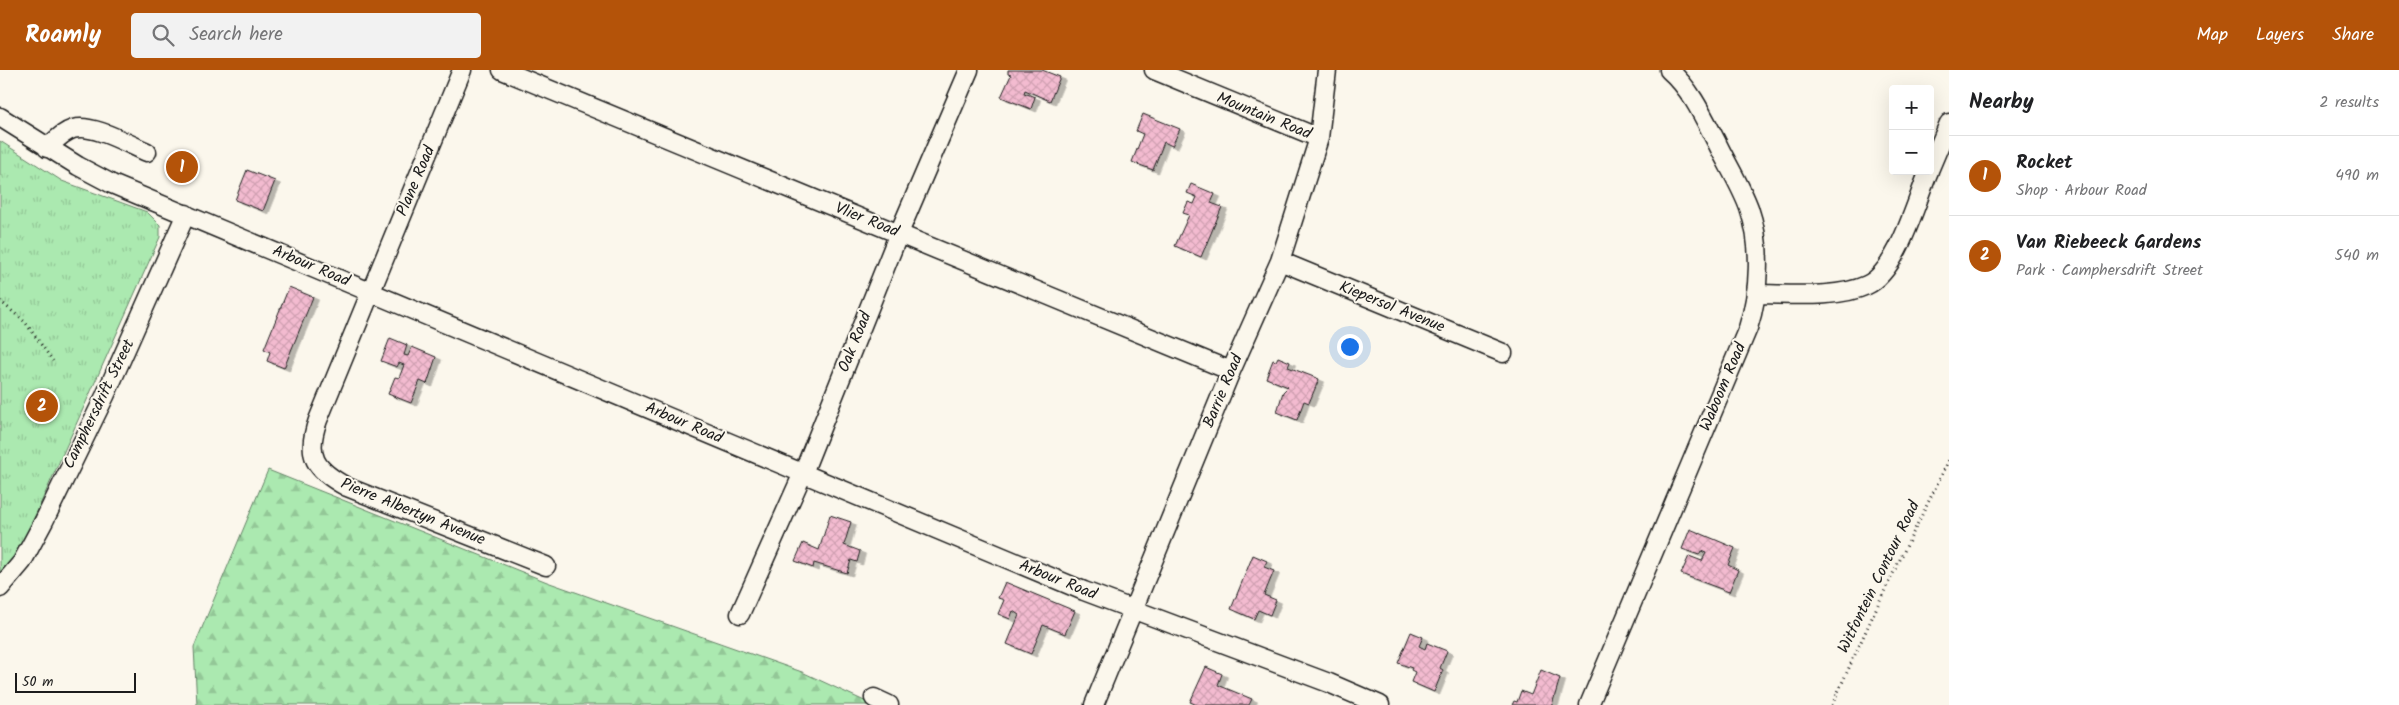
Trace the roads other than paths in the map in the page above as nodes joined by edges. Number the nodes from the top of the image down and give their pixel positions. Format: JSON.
{"nodes":[{"id":1,"x":462,"y":70,"type":"edge"},
{"id":2,"x":502,"y":70,"type":"edge"},
{"id":3,"x":969,"y":70,"type":"edge"},
{"id":4,"x":1154,"y":70,"type":"edge"},
{"id":5,"x":1327,"y":70,"type":"edge"},
{"id":6,"x":1670,"y":70,"type":"edge"},
{"id":7,"x":0,"y":117,"type":"edge"},
{"id":8,"x":1949,"y":123,"type":"edge"},
{"id":9,"x":1319,"y":138,"type":"junction"},
{"id":10,"x":47,"y":148,"type":"junction"},
{"id":11,"x":147,"y":152,"type":"dead end"},
{"id":12,"x":1934,"y":160,"type":"edge"},
{"id":13,"x":1928,"y":175,"type":"edge"},
{"id":14,"x":186,"y":214,"type":"junction"},
{"id":15,"x":899,"y":233,"type":"junction"},
{"id":16,"x":1280,"y":261,"type":"junction"},
{"id":17,"x":370,"y":291,"type":"junction"},
{"id":18,"x":1756,"y":294,"type":"junction"},
{"id":19,"x":1503,"y":353,"type":"dead end"},
{"id":20,"x":1231,"y":370,"type":"junction"},
{"id":21,"x":803,"y":474,"type":"junction"},
{"id":22,"x":546,"y":566,"type":"dead end"},
{"id":23,"x":0,"y":588,"type":"edge"},
{"id":24,"x":1134,"y":609,"type":"junction"},
{"id":25,"x":740,"y":614,"type":"dead end"},
{"id":26,"x":1094,"y":705,"type":"edge"},
{"id":27,"x":1380,"y":705,"type":"edge"},
{"id":28,"x":1589,"y":705,"type":"edge"}],
"edges":[{"from":1,"to":17,"type":"street","name":"Plane Road"},
{"from":2,"to":15,"type":"street","name":"Vlier Road"},
{"from":3,"to":15,"type":"street","name":"Oak Road"},
{"from":4,"to":9,"type":"street","name":"Mountain Road"},
{"from":5,"to":9,"type":"street","name":"Barrie Road"},
{"from":6,"to":18,"type":"street","name":"Waboom Road"},
{"from":7,"to":10,"type":"street","name":"Arbour Road"},
{"from":8,"to":12,"type":"street"},
{"from":9,"to":16,"type":"street","name":"Barrie Road"},
{"from":10,"to":11,"type":"street"},
{"from":10,"to":14,"type":"street","name":"Arbour Road"},
{"from":13,"to":18,"type":"street"},
{"from":14,"to":17,"type":"street","name":"Arbour Road"},
{"from":14,"to":23,"type":"street","name":"Camphersdrift Street"},
{"from":15,"to":20,"type":"street","name":"Vlier Road"},
{"from":15,"to":21,"type":"street","name":"Oak Road"},
{"from":16,"to":19,"type":"street","name":"Kiepersol Avenue"},
{"from":16,"to":20,"type":"street","name":"Barrie Road"},
{"from":17,"to":21,"type":"street","name":"Arbour Road"},
{"from":17,"to":22,"type":"street","name":"Pierre Albertyn Avenue"},
{"from":18,"to":28,"type":"street","name":"Waboom Road"},
{"from":20,"to":24,"type":"street","name":"Barrie Road"},
{"from":21,"to":24,"type":"street","name":"Arbour Road"},
{"from":21,"to":25,"type":"street","name":"Oak Road"},
{"from":24,"to":26,"type":"street","name":"Barrie Road"},
{"from":24,"to":27,"type":"street","name":"Arbour Road"}]}
